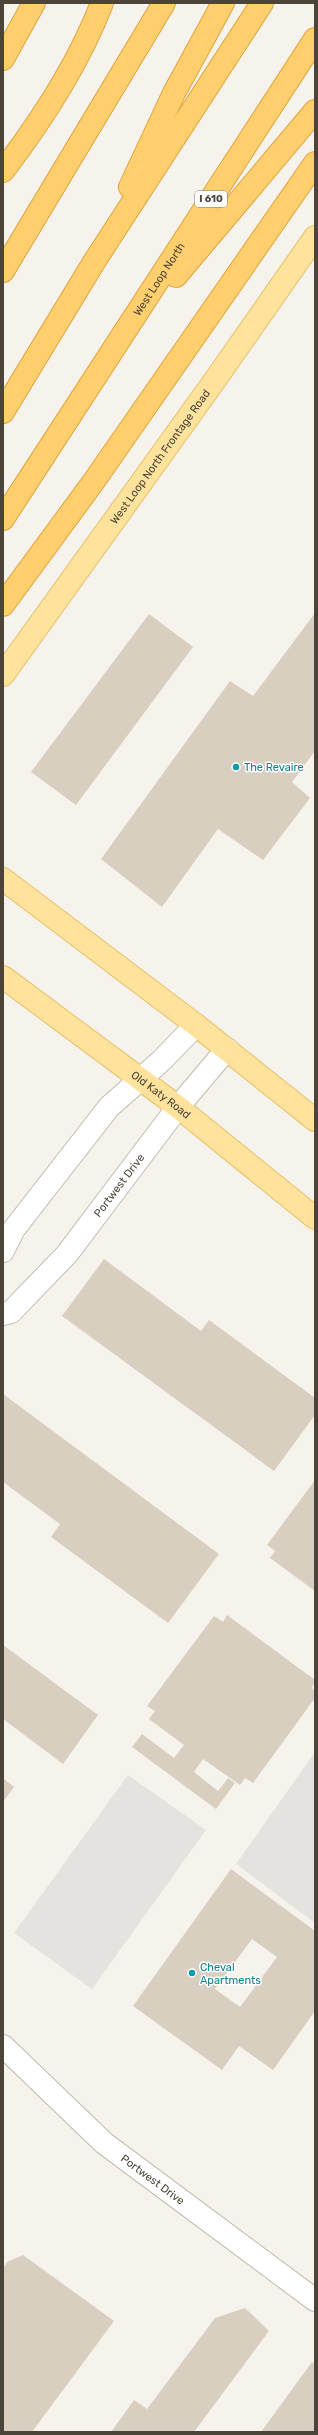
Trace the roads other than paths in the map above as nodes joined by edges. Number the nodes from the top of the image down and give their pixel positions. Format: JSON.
{"nodes":[{"id":1,"x":34,"y":3,"type":"edge"},
{"id":2,"x":102,"y":3,"type":"edge"},
{"id":3,"x":164,"y":3,"type":"edge"},
{"id":4,"x":223,"y":3,"type":"edge"},
{"id":5,"x":262,"y":3,"type":"edge"},
{"id":6,"x":315,"y":39,"type":"edge"},
{"id":7,"x":3,"y":59,"type":"edge"},
{"id":8,"x":315,"y":111,"type":"edge"},
{"id":9,"x":315,"y":163,"type":"edge"},
{"id":10,"x":3,"y":171,"type":"edge"},
{"id":11,"x":315,"y":237,"type":"edge"},
{"id":12,"x":94,"y":262,"type":"junction"},
{"id":13,"x":3,"y":271,"type":"edge"},
{"id":14,"x":108,"y":359,"type":"junction"},
{"id":15,"x":3,"y":412,"type":"edge"},
{"id":16,"x":3,"y":518,"type":"edge"},
{"id":17,"x":3,"y":605,"type":"edge"},
{"id":18,"x":3,"y":675,"type":"edge"},
{"id":19,"x":3,"y":879,"type":"edge"},
{"id":20,"x":3,"y":977,"type":"edge"},
{"id":21,"x":196,"y":1025,"type":"junction"},
{"id":22,"x":227,"y":1049,"type":"junction"},
{"id":23,"x":141,"y":1079,"type":"junction"},
{"id":24,"x":178,"y":1107,"type":"junction"},
{"id":25,"x":315,"y":1120,"type":"edge"},
{"id":26,"x":315,"y":1218,"type":"edge"},
{"id":27,"x":3,"y":1251,"type":"edge"},
{"id":28,"x":3,"y":1314,"type":"edge"},
{"id":29,"x":3,"y":2046,"type":"edge"},
{"id":30,"x":315,"y":2300,"type":"edge"}],
"edges":[{"from":1,"to":7,"type":"highway"},
{"from":2,"to":10,"type":"highway"},
{"from":3,"to":13,"type":"highway"},
{"from":4,"to":12,"type":"highway"},
{"from":5,"to":12,"type":"highway"},
{"from":6,"to":14,"type":"highway","name":"West Loop North","number":"I 610"},
{"from":8,"to":14,"type":"highway"},
{"from":9,"to":17,"type":"highway"},
{"from":11,"to":18,"type":"main road","name":"West Loop North Frontage Road"},
{"from":12,"to":15,"type":"highway"},
{"from":14,"to":16,"type":"highway","name":"West Loop North","number":"I 610"},
{"from":19,"to":21,"type":"main road"},
{"from":20,"to":23,"type":"main road","name":"Old Katy Road"},
{"from":21,"to":22,"type":"main road"},
{"from":21,"to":23,"type":"street"},
{"from":22,"to":24,"type":"street","name":"Portwest Drive"},
{"from":22,"to":25,"type":"main road"},
{"from":23,"to":24,"type":"main road","name":"Old Katy Road"},
{"from":23,"to":27,"type":"street"},
{"from":24,"to":26,"type":"main road","name":"Old Katy Road"},
{"from":24,"to":28,"type":"street","name":"Portwest Drive"},
{"from":29,"to":30,"type":"street","name":"Portwest Drive"}]}
